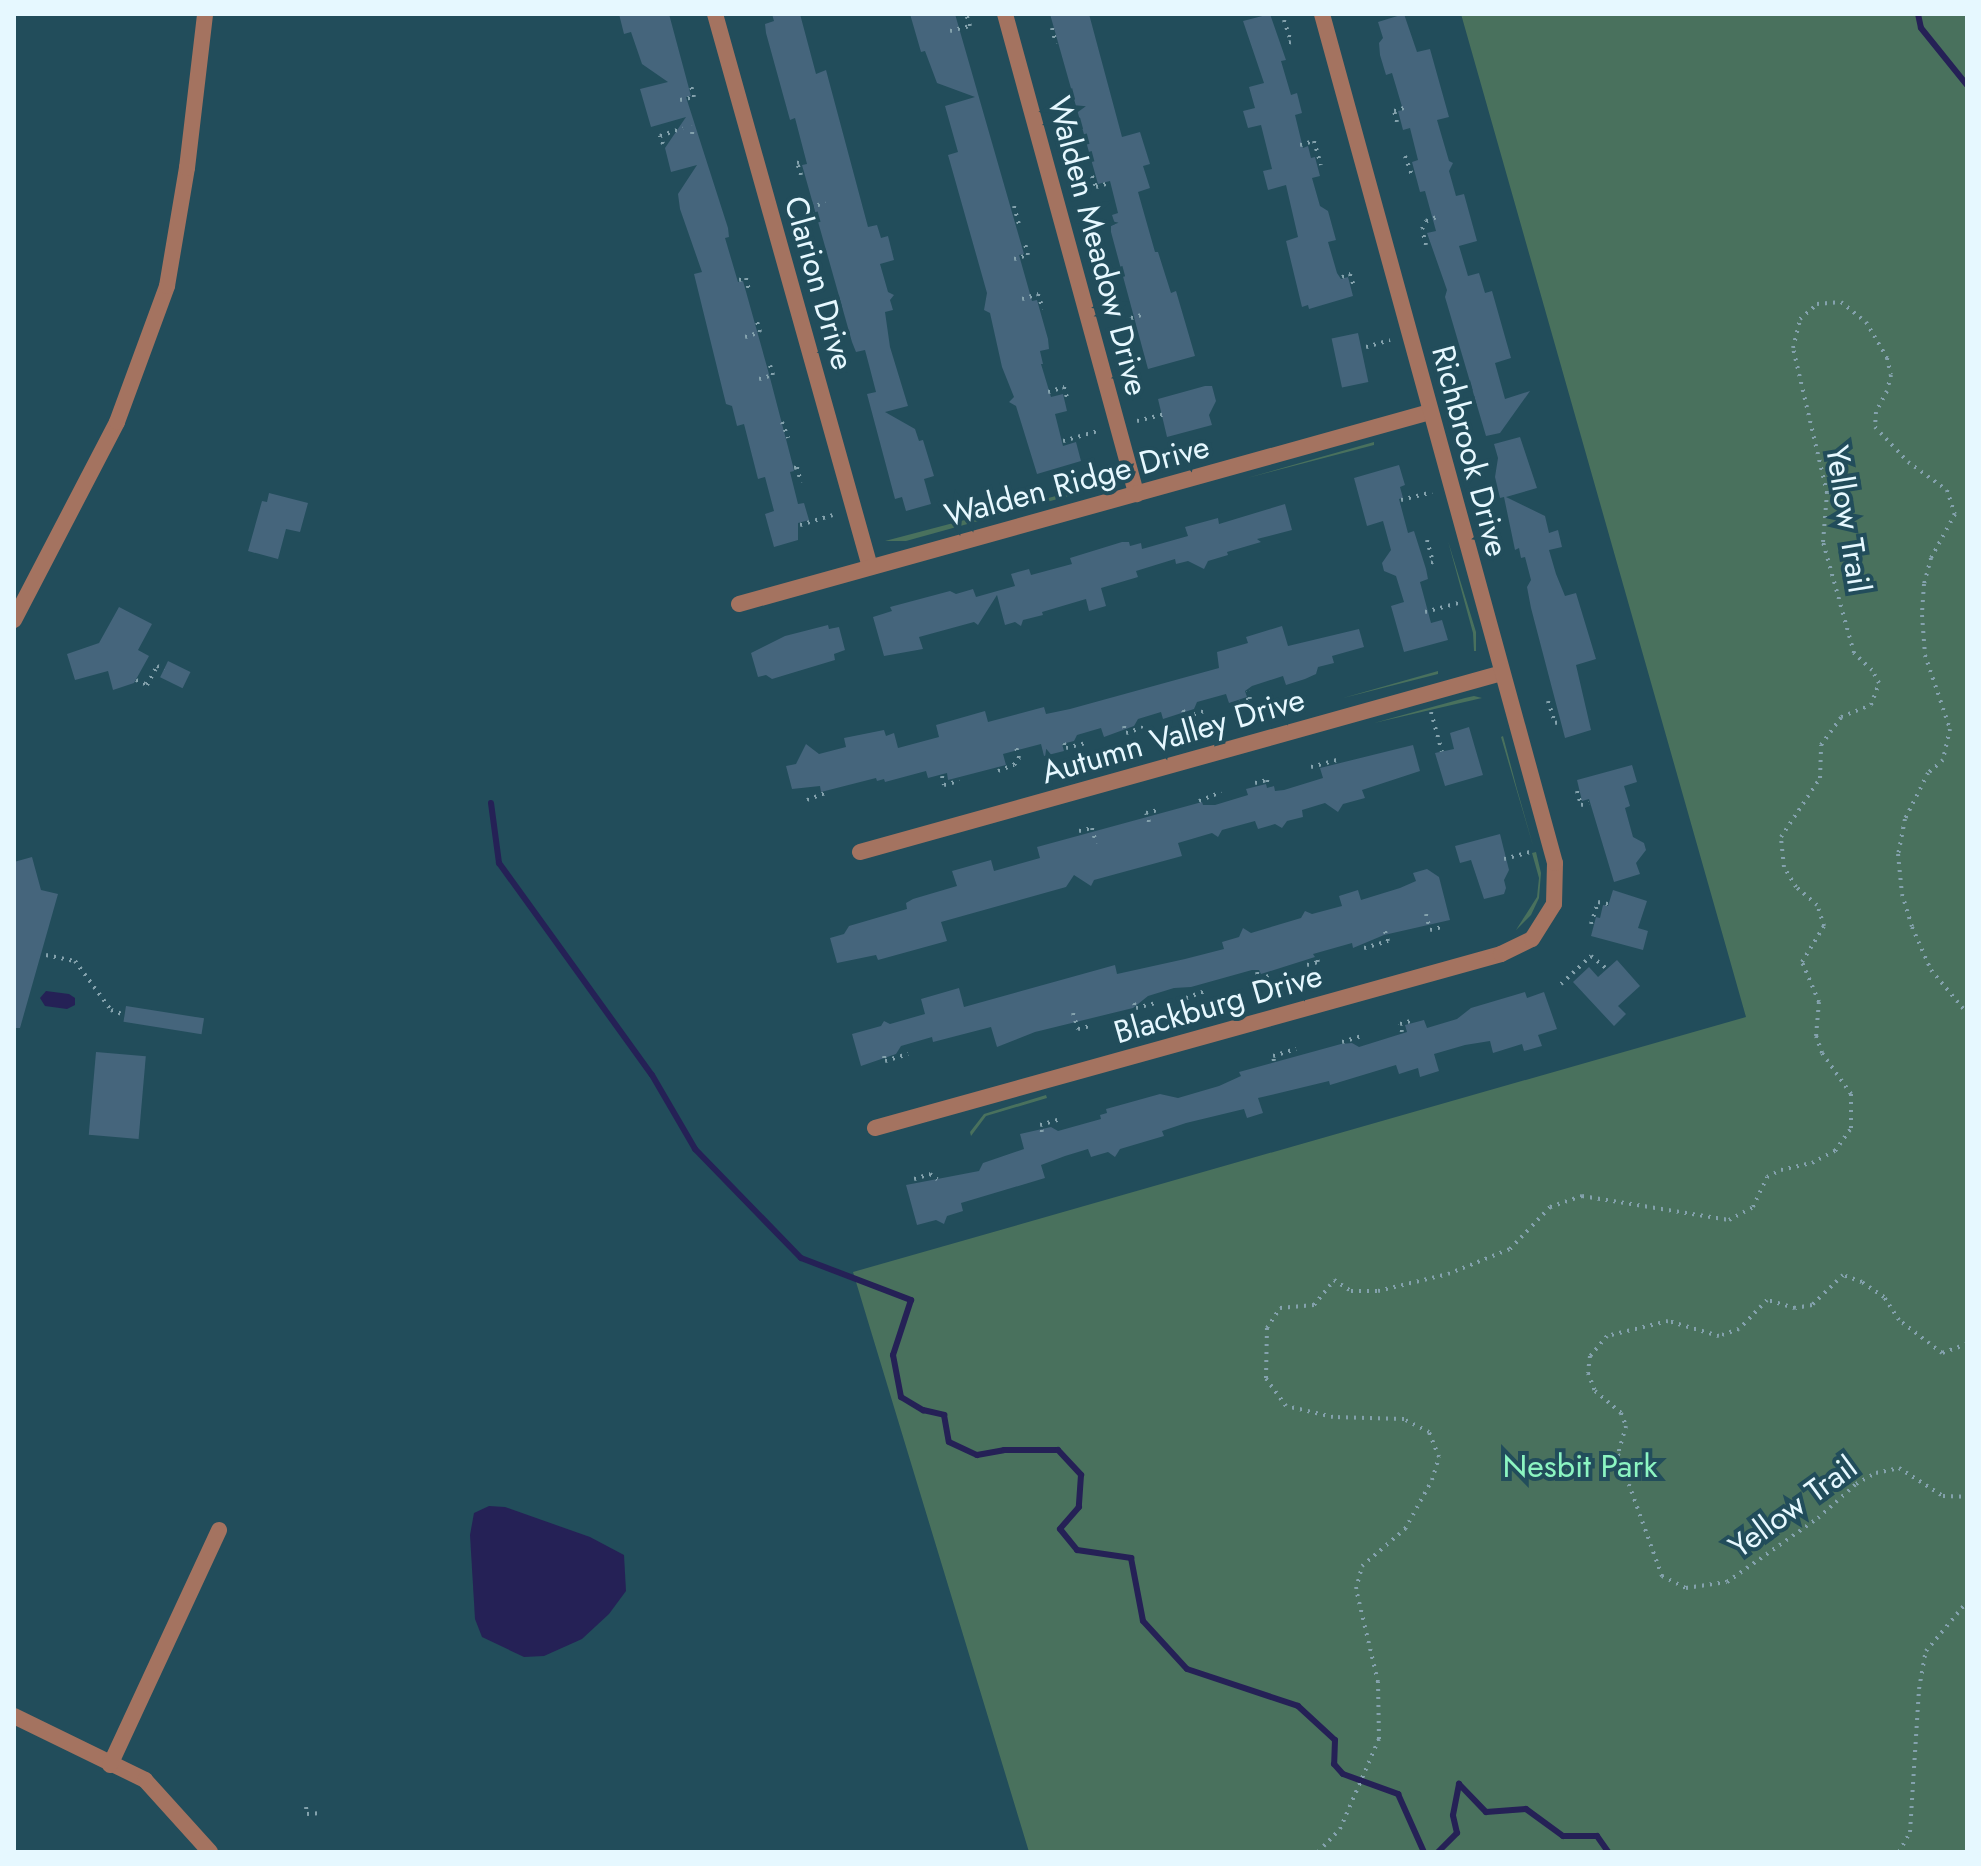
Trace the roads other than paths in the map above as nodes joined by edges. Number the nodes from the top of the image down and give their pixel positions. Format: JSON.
{"nodes":[{"id":1,"x":205,"y":14,"type":"edge"},
{"id":2,"x":715,"y":14,"type":"edge"},
{"id":3,"x":1005,"y":14,"type":"edge"},
{"id":4,"x":1322,"y":14,"type":"edge"},
{"id":5,"x":1430,"y":412,"type":"junction"},
{"id":6,"x":1136,"y":494,"type":"junction"},
{"id":7,"x":870,"y":567,"type":"junction"},
{"id":8,"x":739,"y":604,"type":"dead end"},
{"id":9,"x":14,"y":620,"type":"edge"},
{"id":10,"x":1502,"y":673,"type":"junction"},
{"id":11,"x":860,"y":852,"type":"dead end"},
{"id":12,"x":1554,"y":904,"type":"joint"},
{"id":13,"x":875,"y":1128,"type":"dead end"},
{"id":14,"x":219,"y":1530,"type":"dead end"},
{"id":15,"x":14,"y":1716,"type":"edge"},
{"id":16,"x":110,"y":1765,"type":"junction"},
{"id":17,"x":210,"y":1852,"type":"edge"}],
"edges":[{"from":1,"to":9,"type":"street"},
{"from":2,"to":7,"type":"street","name":"Clarion Drive"},
{"from":3,"to":6,"type":"street","name":"Walden Meadow Drive"},
{"from":4,"to":5,"type":"street","name":"Richbrook Drive"},
{"from":5,"to":6,"type":"street","name":"Walden Ridge Drive"},
{"from":5,"to":10,"type":"street","name":"Richbrook Drive"},
{"from":6,"to":7,"type":"street","name":"Walden Ridge Drive"},
{"from":7,"to":8,"type":"street","name":"Walden Ridge Drive"},
{"from":10,"to":11,"type":"street","name":"Autumn Valley Drive"},
{"from":10,"to":12,"type":"street","name":"Richbrook Drive"},
{"from":12,"to":13,"type":"street","name":"Blackburg Drive"},
{"from":14,"to":16,"type":"street"},
{"from":15,"to":16,"type":"street"},
{"from":16,"to":17,"type":"street"}]}
